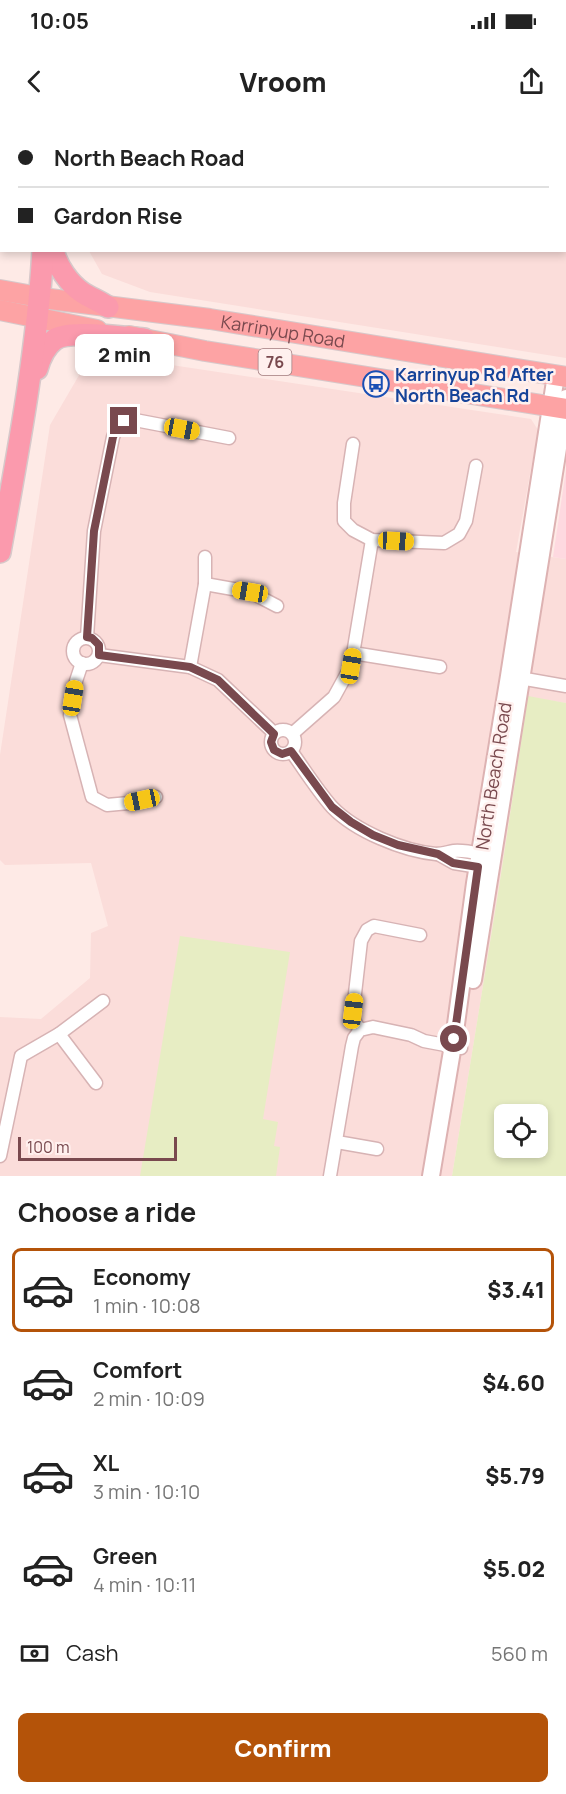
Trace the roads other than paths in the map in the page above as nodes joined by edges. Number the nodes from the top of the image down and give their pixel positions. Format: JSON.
{"nodes":[{"id":1,"x":43,"y":252,"type":"edge"},
{"id":2,"x":54,"y":252,"type":"edge"},
{"id":3,"x":1,"y":297,"type":"edge"},
{"id":4,"x":39,"y":307,"type":"junction"},
{"id":5,"x":108,"y":307,"type":"junction"},
{"id":6,"x":210,"y":319,"type":"junction"},
{"id":7,"x":144,"y":339,"type":"junction"},
{"id":8,"x":205,"y":351,"type":"junction"},
{"id":9,"x":561,"y":376,"type":"edge"},
{"id":10,"x":562,"y":406,"type":"edge"},
{"id":11,"x":23,"y":426,"type":"junction"},
{"id":12,"x":229,"y":438,"type":"dead end"},
{"id":13,"x":353,"y":444,"type":"dead end"},
{"id":14,"x":476,"y":466,"type":"dead end"},
{"id":15,"x":372,"y":540,"type":"junction"},
{"id":16,"x":0,"y":552,"type":"edge"},
{"id":17,"x":205,"y":557,"type":"dead end"},
{"id":18,"x":205,"y":584,"type":"junction"},
{"id":19,"x":277,"y":606,"type":"dead end"},
{"id":20,"x":87,"y":637,"type":"junction"},
{"id":21,"x":353,"y":653,"type":"junction"},
{"id":22,"x":99,"y":655,"type":"junction"},
{"id":23,"x":82,"y":663,"type":"junction"},
{"id":24,"x":190,"y":667,"type":"junction"},
{"id":25,"x":440,"y":667,"type":"dead end"},
{"id":26,"x":516,"y":677,"type":"junction"},
{"id":27,"x":566,"y":686,"type":"edge"},
{"id":28,"x":274,"y":734,"type":"junction"},
{"id":29,"x":292,"y":734,"type":"junction"},
{"id":30,"x":291,"y":751,"type":"junction"},
{"id":31,"x":156,"y":797,"type":"dead end"},
{"id":32,"x":486,"y":861,"type":"junction"},
{"id":33,"x":420,"y":935,"type":"dead end"},
{"id":34,"x":103,"y":1001,"type":"dead end"},
{"id":35,"x":360,"y":1030,"type":"junction"},
{"id":36,"x":59,"y":1034,"type":"junction"},
{"id":37,"x":458,"y":1043,"type":"junction"},
{"id":38,"x":96,"y":1083,"type":"dead end"},
{"id":39,"x":337,"y":1142,"type":"junction"},
{"id":40,"x":376,"y":1149,"type":"dead end"},
{"id":41,"x":0,"y":1156,"type":"edge"},
{"id":42,"x":330,"y":1176,"type":"edge"},
{"id":43,"x":431,"y":1176,"type":"edge"},
{"id":44,"x":441,"y":1176,"type":"edge"}],
"edges":[{"from":1,"to":4,"type":"highway"},
{"from":2,"to":5,"type":"highway"},
{"from":3,"to":4,"type":"highway","name":"Karrinyup Road","number":"76"},
{"from":4,"to":5,"type":"highway","name":"Karrinyup Road","number":"76"},
{"from":4,"to":7,"type":"highway","name":"Karrinyup Road","number":"76"},
{"from":4,"to":11,"type":"highway"},
{"from":5,"to":6,"type":"highway","name":"Karrinyup Road","number":"76"},
{"from":6,"to":8,"type":"highway"},
{"from":6,"to":9,"type":"highway","name":"Karrinyup Road","number":"76"},
{"from":7,"to":8,"type":"highway","name":"Karrinyup Road","number":"76"},
{"from":7,"to":11,"type":"highway"},
{"from":8,"to":10,"type":"highway","name":"Karrinyup Road","number":"76"},
{"from":9,"to":10,"type":"main road","name":"North Beach Road"},
{"from":10,"to":26,"type":"main road","name":"North Beach Road"},
{"from":11,"to":16,"type":"highway"},
{"from":12,"to":20,"type":"street"},
{"from":13,"to":15,"type":"street"},
{"from":14,"to":15,"type":"street"},
{"from":15,"to":21,"type":"street"},
{"from":17,"to":18,"type":"street"},
{"from":18,"to":19,"type":"street"},
{"from":18,"to":24,"type":"street"},
{"from":20,"to":22,"type":"street"},
{"from":20,"to":23,"type":"street"},
{"from":21,"to":25,"type":"street"},
{"from":21,"to":29,"type":"street"},
{"from":22,"to":23,"type":"street"},
{"from":22,"to":24,"type":"street"},
{"from":23,"to":31,"type":"street"},
{"from":24,"to":28,"type":"street"},
{"from":26,"to":27,"type":"street"},
{"from":26,"to":32,"type":"main road","name":"North Beach Road"},
{"from":28,"to":29,"type":"street"},
{"from":28,"to":30,"type":"street"},
{"from":29,"to":30,"type":"street"},
{"from":30,"to":32,"type":"street"},
{"from":32,"to":37,"type":"main road","name":"North Beach Road"},
{"from":33,"to":35,"type":"street"},
{"from":34,"to":36,"type":"street"},
{"from":35,"to":37,"type":"street"},
{"from":35,"to":39,"type":"street"},
{"from":36,"to":38,"type":"street"},
{"from":36,"to":41,"type":"street"},
{"from":37,"to":43,"type":"main road","name":"North Beach Road"},
{"from":37,"to":44,"type":"main road","name":"North Beach Road"},
{"from":39,"to":40,"type":"street"},
{"from":39,"to":42,"type":"street"}]}
